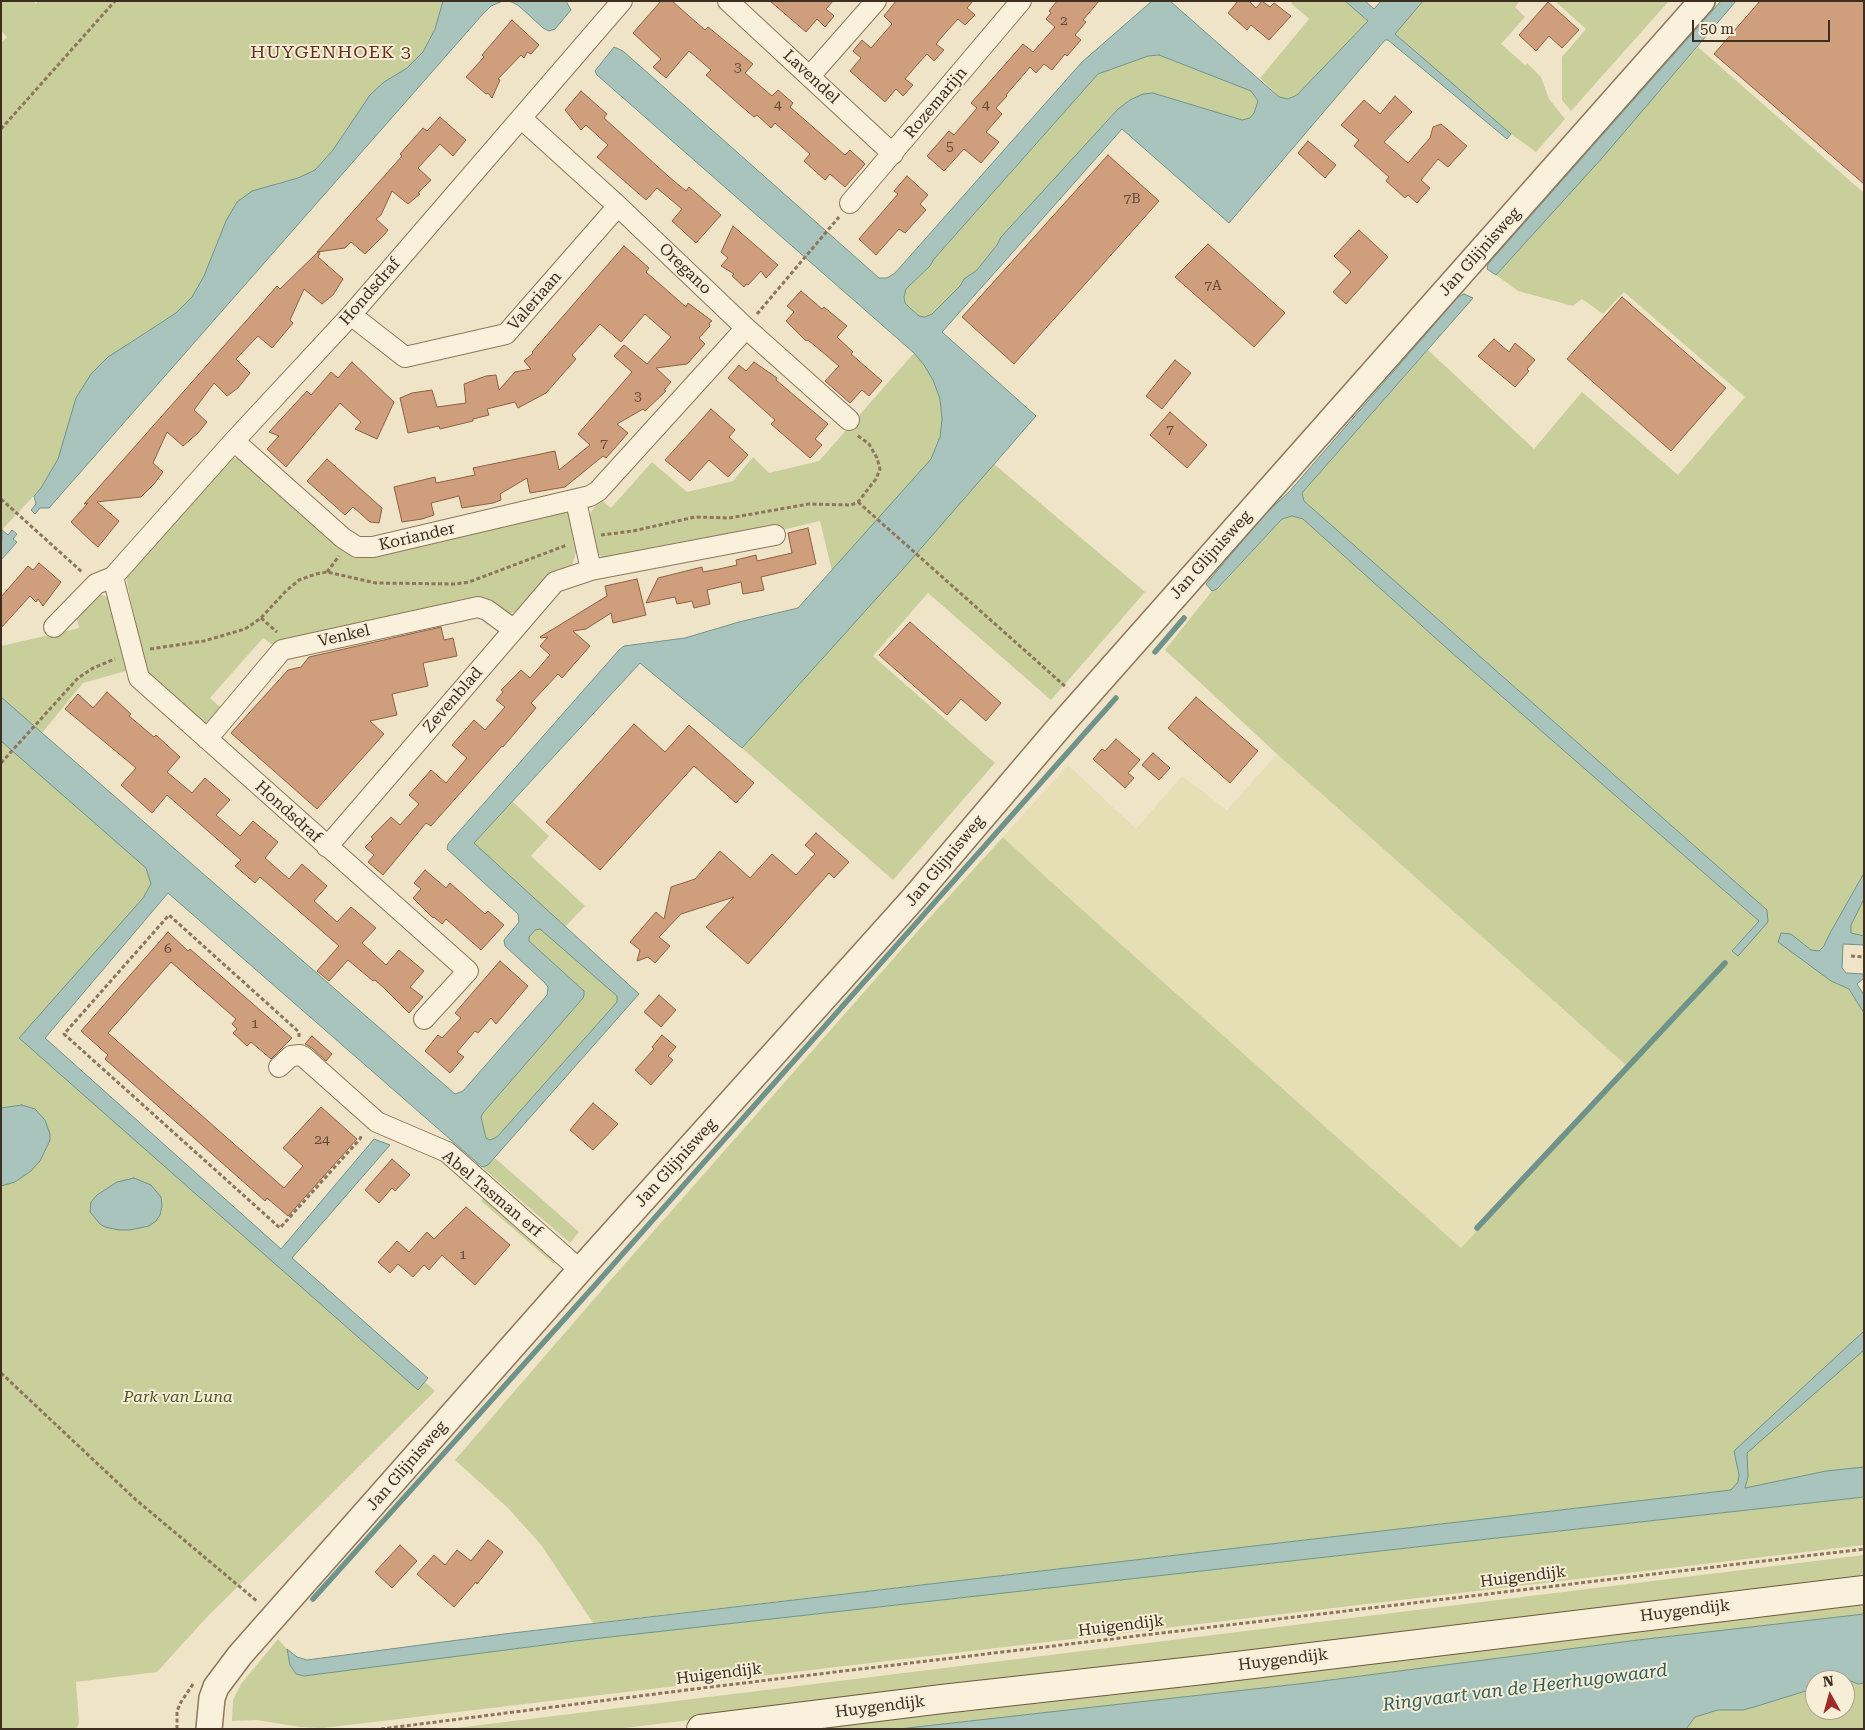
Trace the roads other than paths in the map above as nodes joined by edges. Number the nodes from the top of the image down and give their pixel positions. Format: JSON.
{"nodes":[{"id":1,"x":622,"y":1,"type":"edge"},
{"id":2,"x":728,"y":1,"type":"edge"},
{"id":3,"x":876,"y":1,"type":"edge"},
{"id":4,"x":1021,"y":1,"type":"edge"},
{"id":5,"x":1702,"y":1,"type":"edge"},
{"id":6,"x":810,"y":76,"type":"junction"},
{"id":7,"x":521,"y":118,"type":"junction"},
{"id":8,"x":893,"y":154,"type":"junction"},
{"id":9,"x":850,"y":204,"type":"dead end"},
{"id":10,"x":618,"y":206,"type":"junction"},
{"id":11,"x":350,"y":315,"type":"junction"},
{"id":12,"x":746,"y":328,"type":"junction"},
{"id":13,"x":849,"y":420,"type":"road end"},
{"id":14,"x":234,"y":441,"type":"junction"},
{"id":15,"x":576,"y":501,"type":"junction"},
{"id":16,"x":775,"y":535,"type":"dead end"},
{"id":17,"x":591,"y":570,"type":"junction"},
{"id":18,"x":105,"y":581,"type":"junction"},
{"id":19,"x":54,"y":627,"type":"dead end"},
{"id":20,"x":513,"y":630,"type":"junction"},
{"id":21,"x":207,"y":739,"type":"junction"},
{"id":22,"x":327,"y":847,"type":"junction"},
{"id":23,"x":424,"y":1018,"type":"dead end"},
{"id":24,"x":279,"y":1067,"type":"dead end"},
{"id":25,"x":580,"y":1270,"type":"junction"},
{"id":26,"x":1864,"y":1590,"type":"edge"},
{"id":27,"x":209,"y":1729,"type":"edge"},
{"id":28,"x":701,"y":1729,"type":"edge"}],
"edges":[{"from":1,"to":7,"type":"street","name":"Hondsdraf"},
{"from":2,"to":6,"type":"street","name":"Lavendel"},
{"from":3,"to":6,"type":"street"},
{"from":4,"to":8,"type":"street","name":"Rozemarijn"},
{"from":5,"to":25,"type":"street","name":"Jan Glijnisweg"},
{"from":6,"to":8,"type":"street","name":"Lavendel"},
{"from":7,"to":10,"type":"street","name":"Oregano"},
{"from":7,"to":11,"type":"street","name":"Hondsdraf"},
{"from":8,"to":9,"type":"street","name":"Rozemarijn"},
{"from":10,"to":11,"type":"street","name":"Valeriaan"},
{"from":10,"to":12,"type":"street","name":"Oregano"},
{"from":11,"to":14,"type":"street","name":"Hondsdraf"},
{"from":12,"to":13,"type":"street","name":"Oregano"},
{"from":12,"to":15,"type":"street","name":"Koriander"},
{"from":14,"to":15,"type":"street","name":"Koriander"},
{"from":14,"to":18,"type":"street","name":"Hondsdraf"},
{"from":15,"to":17,"type":"street"},
{"from":16,"to":17,"type":"street","name":"Zevenblad"},
{"from":17,"to":20,"type":"street","name":"Zevenblad"},
{"from":18,"to":19,"type":"street","name":"Hondsdraf"},
{"from":18,"to":21,"type":"street","name":"Hondsdraf"},
{"from":20,"to":21,"type":"street","name":"Venkel"},
{"from":20,"to":22,"type":"street","name":"Zevenblad"},
{"from":21,"to":22,"type":"street","name":"Hondsdraf"},
{"from":22,"to":23,"type":"street","name":"Hondsdraf"},
{"from":24,"to":25,"type":"street","name":"Abel Tasman erf"},
{"from":25,"to":27,"type":"street","name":"Jan Glijnisweg"},
{"from":26,"to":28,"type":"main road","name":"Huygendijk"}]}
